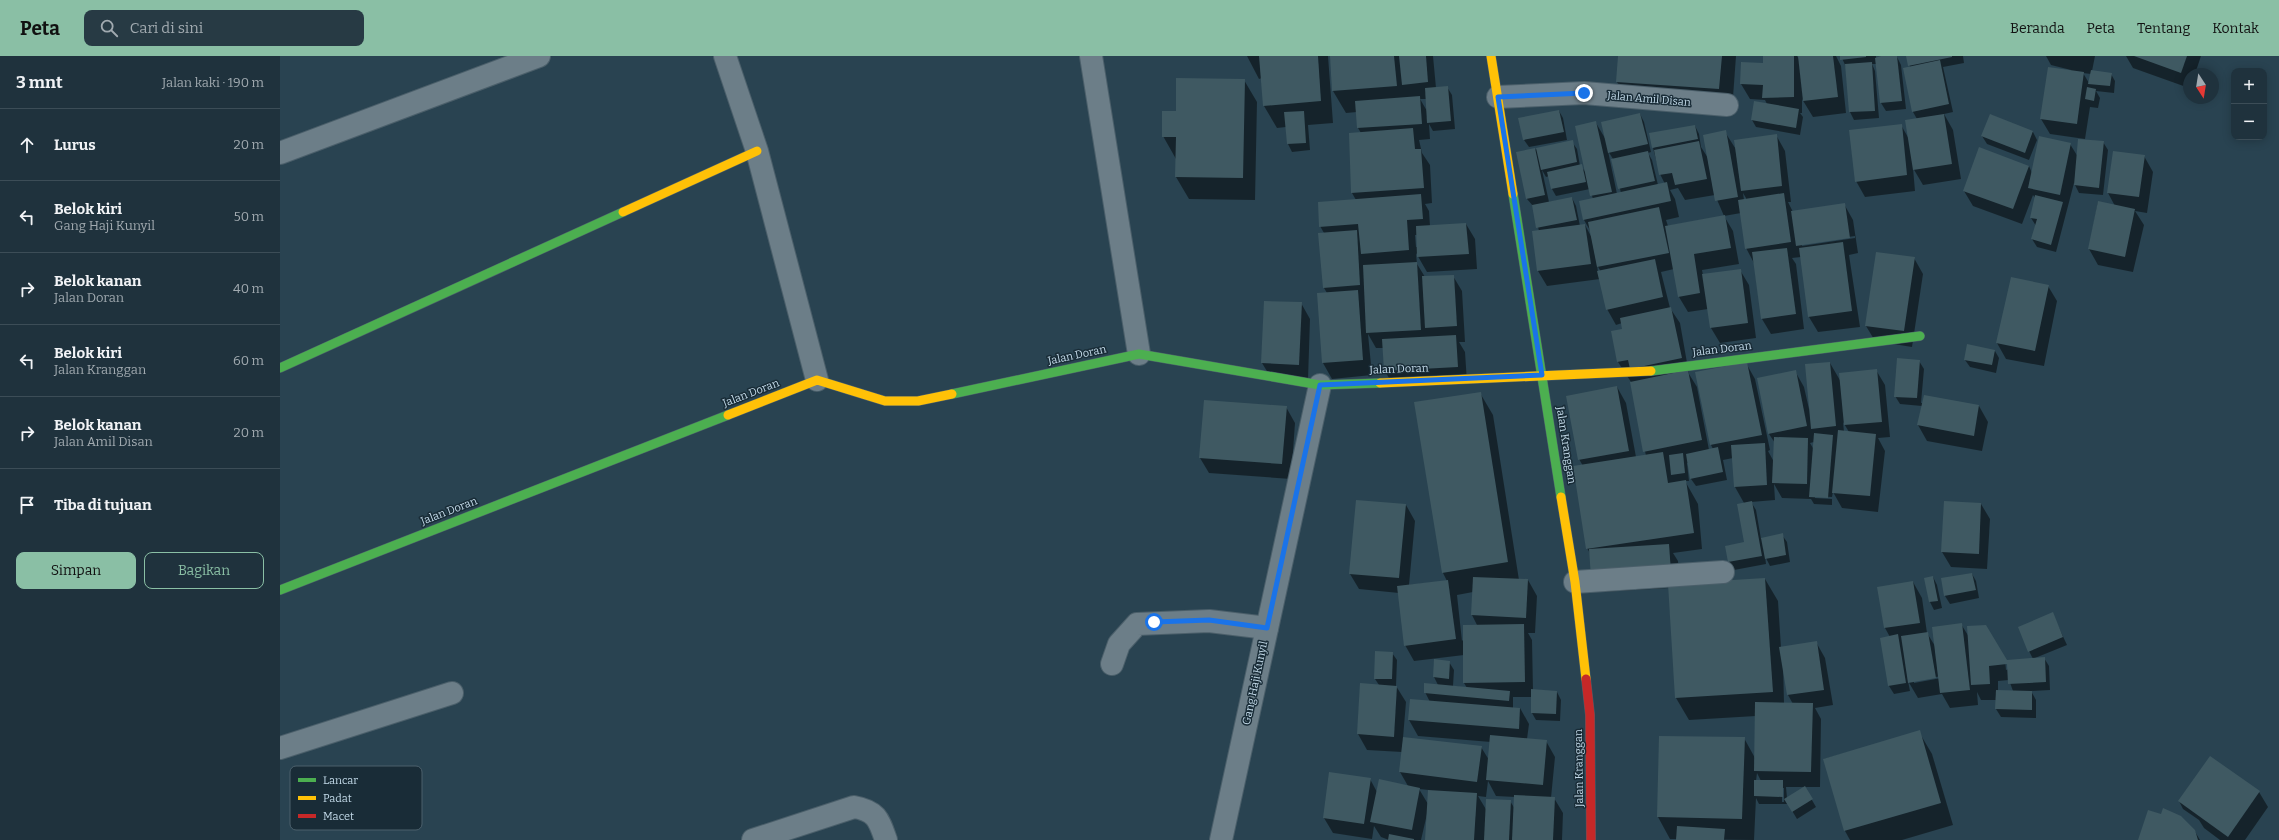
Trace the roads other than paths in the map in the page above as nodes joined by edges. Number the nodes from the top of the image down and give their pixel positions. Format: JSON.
{"nodes":[{"id":1,"x":539,"y":56,"type":"edge"},
{"id":2,"x":725,"y":56,"type":"edge"},
{"id":3,"x":1092,"y":56,"type":"edge"},
{"id":4,"x":1491,"y":56,"type":"edge"},
{"id":5,"x":1498,"y":97,"type":"junction"},
{"id":6,"x":1728,"y":105,"type":"dead end"},
{"id":7,"x":757,"y":151,"type":"junction"},
{"id":8,"x":280,"y":153,"type":"edge"},
{"id":9,"x":1920,"y":336,"type":"dead end"},
{"id":10,"x":1139,"y":354,"type":"junction"},
{"id":11,"x":280,"y":368,"type":"edge"},
{"id":12,"x":1542,"y":375,"type":"junction"},
{"id":13,"x":817,"y":380,"type":"junction"},
{"id":14,"x":1320,"y":385,"type":"junction"},
{"id":15,"x":1723,"y":572,"type":"dead end"},
{"id":16,"x":1575,"y":582,"type":"junction"},
{"id":17,"x":280,"y":590,"type":"edge"},
{"id":18,"x":1267,"y":628,"type":"junction"},
{"id":19,"x":1112,"y":664,"type":"dead end"},
{"id":20,"x":452,"y":693,"type":"dead end"},
{"id":21,"x":280,"y":748,"type":"edge"},
{"id":22,"x":753,"y":840,"type":"edge"},
{"id":23,"x":886,"y":840,"type":"edge"},
{"id":24,"x":1221,"y":840,"type":"edge"},
{"id":25,"x":1592,"y":840,"type":"edge"}],
"edges":[{"from":1,"to":8,"type":"street"},
{"from":2,"to":7,"type":"street"},
{"from":3,"to":10,"type":"street"},
{"from":4,"to":5,"type":"street","name":"Jalan Kranggan"},
{"from":5,"to":6,"type":"street","name":"Jalan Amil Disan"},
{"from":5,"to":12,"type":"street","name":"Jalan Kranggan"},
{"from":7,"to":11,"type":"street"},
{"from":7,"to":13,"type":"street"},
{"from":9,"to":12,"type":"street","name":"Jalan Doran"},
{"from":10,"to":13,"type":"street","name":"Jalan Doran"},
{"from":10,"to":14,"type":"street","name":"Jalan Doran"},
{"from":12,"to":14,"type":"street","name":"Jalan Doran"},
{"from":12,"to":16,"type":"street","name":"Jalan Kranggan"},
{"from":13,"to":17,"type":"street","name":"Jalan Doran"},
{"from":14,"to":18,"type":"street","name":"Gang Haji Kunyil"},
{"from":15,"to":16,"type":"street"},
{"from":16,"to":25,"type":"street","name":"Jalan Kranggan"},
{"from":18,"to":19,"type":"street"},
{"from":18,"to":24,"type":"street","name":"Gang Haji Kunyil"},
{"from":20,"to":21,"type":"street"},
{"from":22,"to":23,"type":"street"}]}
